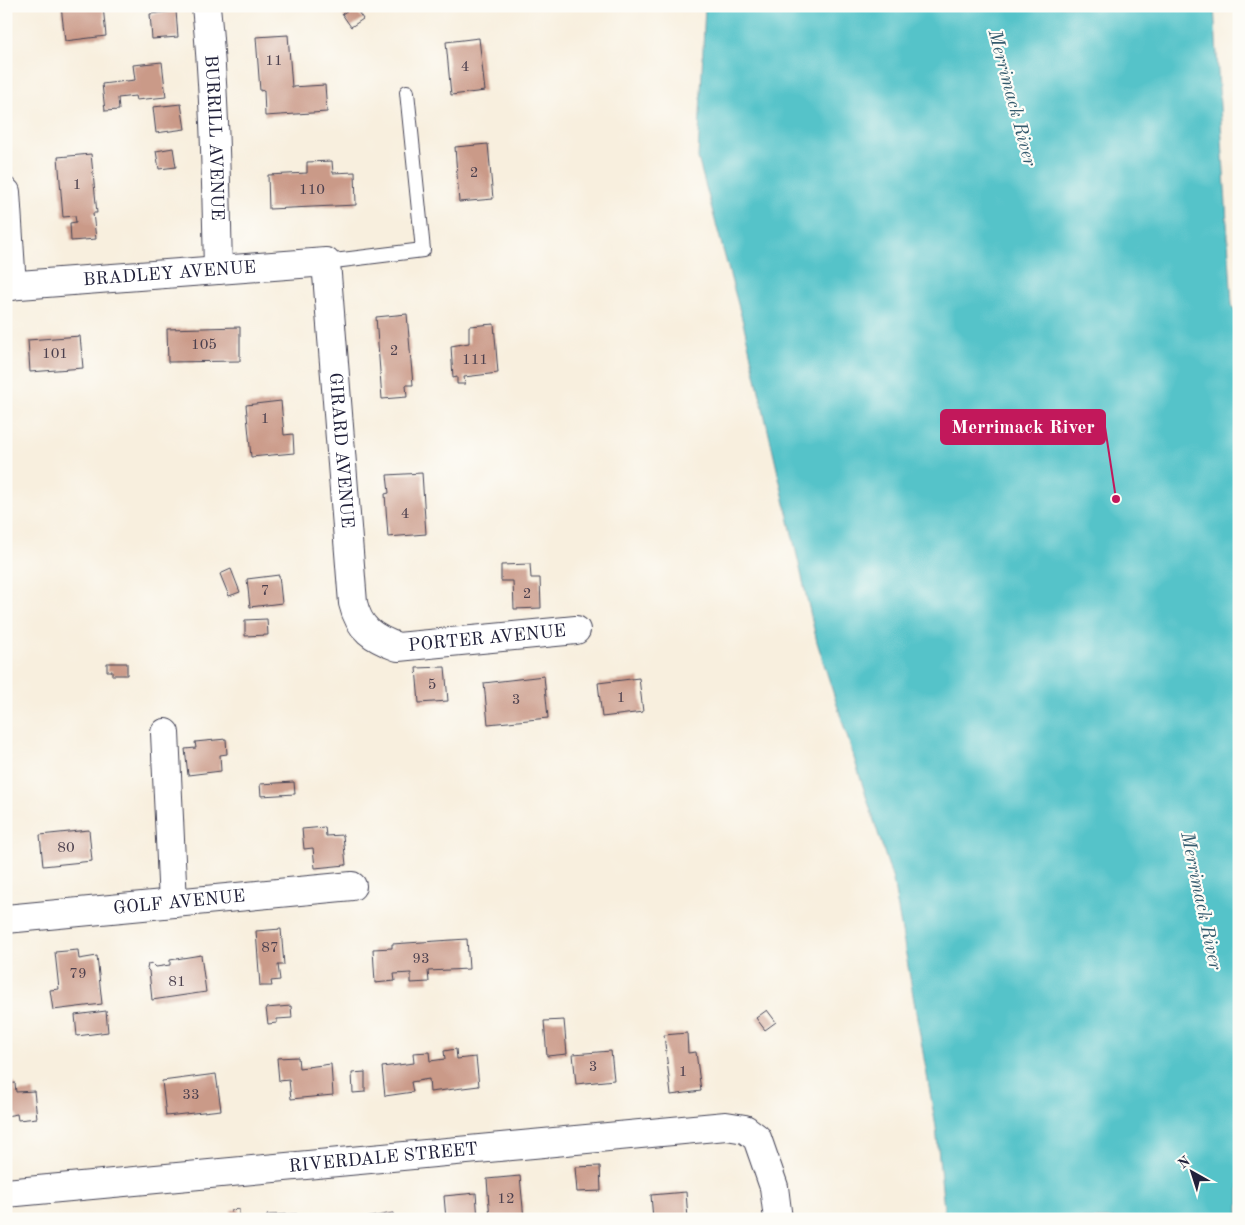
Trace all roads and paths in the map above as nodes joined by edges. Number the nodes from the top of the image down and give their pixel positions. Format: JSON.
{"nodes":[{"id":1,"x":206,"y":6,"type":"edge"},
{"id":2,"x":407,"y":92,"type":"dead end"},
{"id":3,"x":6,"y":192,"type":"edge"},
{"id":4,"x":326,"y":262,"type":"junction"},
{"id":5,"x":218,"y":270,"type":"junction"},
{"id":6,"x":9,"y":286,"type":"edge"},
{"id":7,"x":576,"y":630,"type":"dead end"},
{"id":8,"x":371,"y":634,"type":"joint"},
{"id":9,"x":165,"y":733,"type":"dead end"},
{"id":10,"x":352,"y":886,"type":"dead end"},
{"id":11,"x":173,"y":903,"type":"junction"},
{"id":12,"x":6,"y":919,"type":"edge"},
{"id":13,"x":6,"y":1193,"type":"edge"},
{"id":14,"x":778,"y":1219,"type":"edge"}],
"edges":[{"from":1,"to":5,"type":"street","name":"BURRILL AVENUE"},
{"from":2,"to":4,"type":"lane"},
{"from":3,"to":6,"type":"street"},
{"from":4,"to":5,"type":"street","name":"BRADLEY AVENUE"},
{"from":4,"to":8,"type":"street","name":"GIRARD AVENUE"},
{"from":5,"to":6,"type":"street","name":"BRADLEY AVENUE"},
{"from":7,"to":8,"type":"street","name":"PORTER AVENUE"},
{"from":9,"to":11,"type":"street"},
{"from":10,"to":11,"type":"street","name":"GOLF AVENUE"},
{"from":11,"to":12,"type":"street","name":"GOLF AVENUE"},
{"from":13,"to":14,"type":"street","name":"RIVERDALE STREET"}]}
